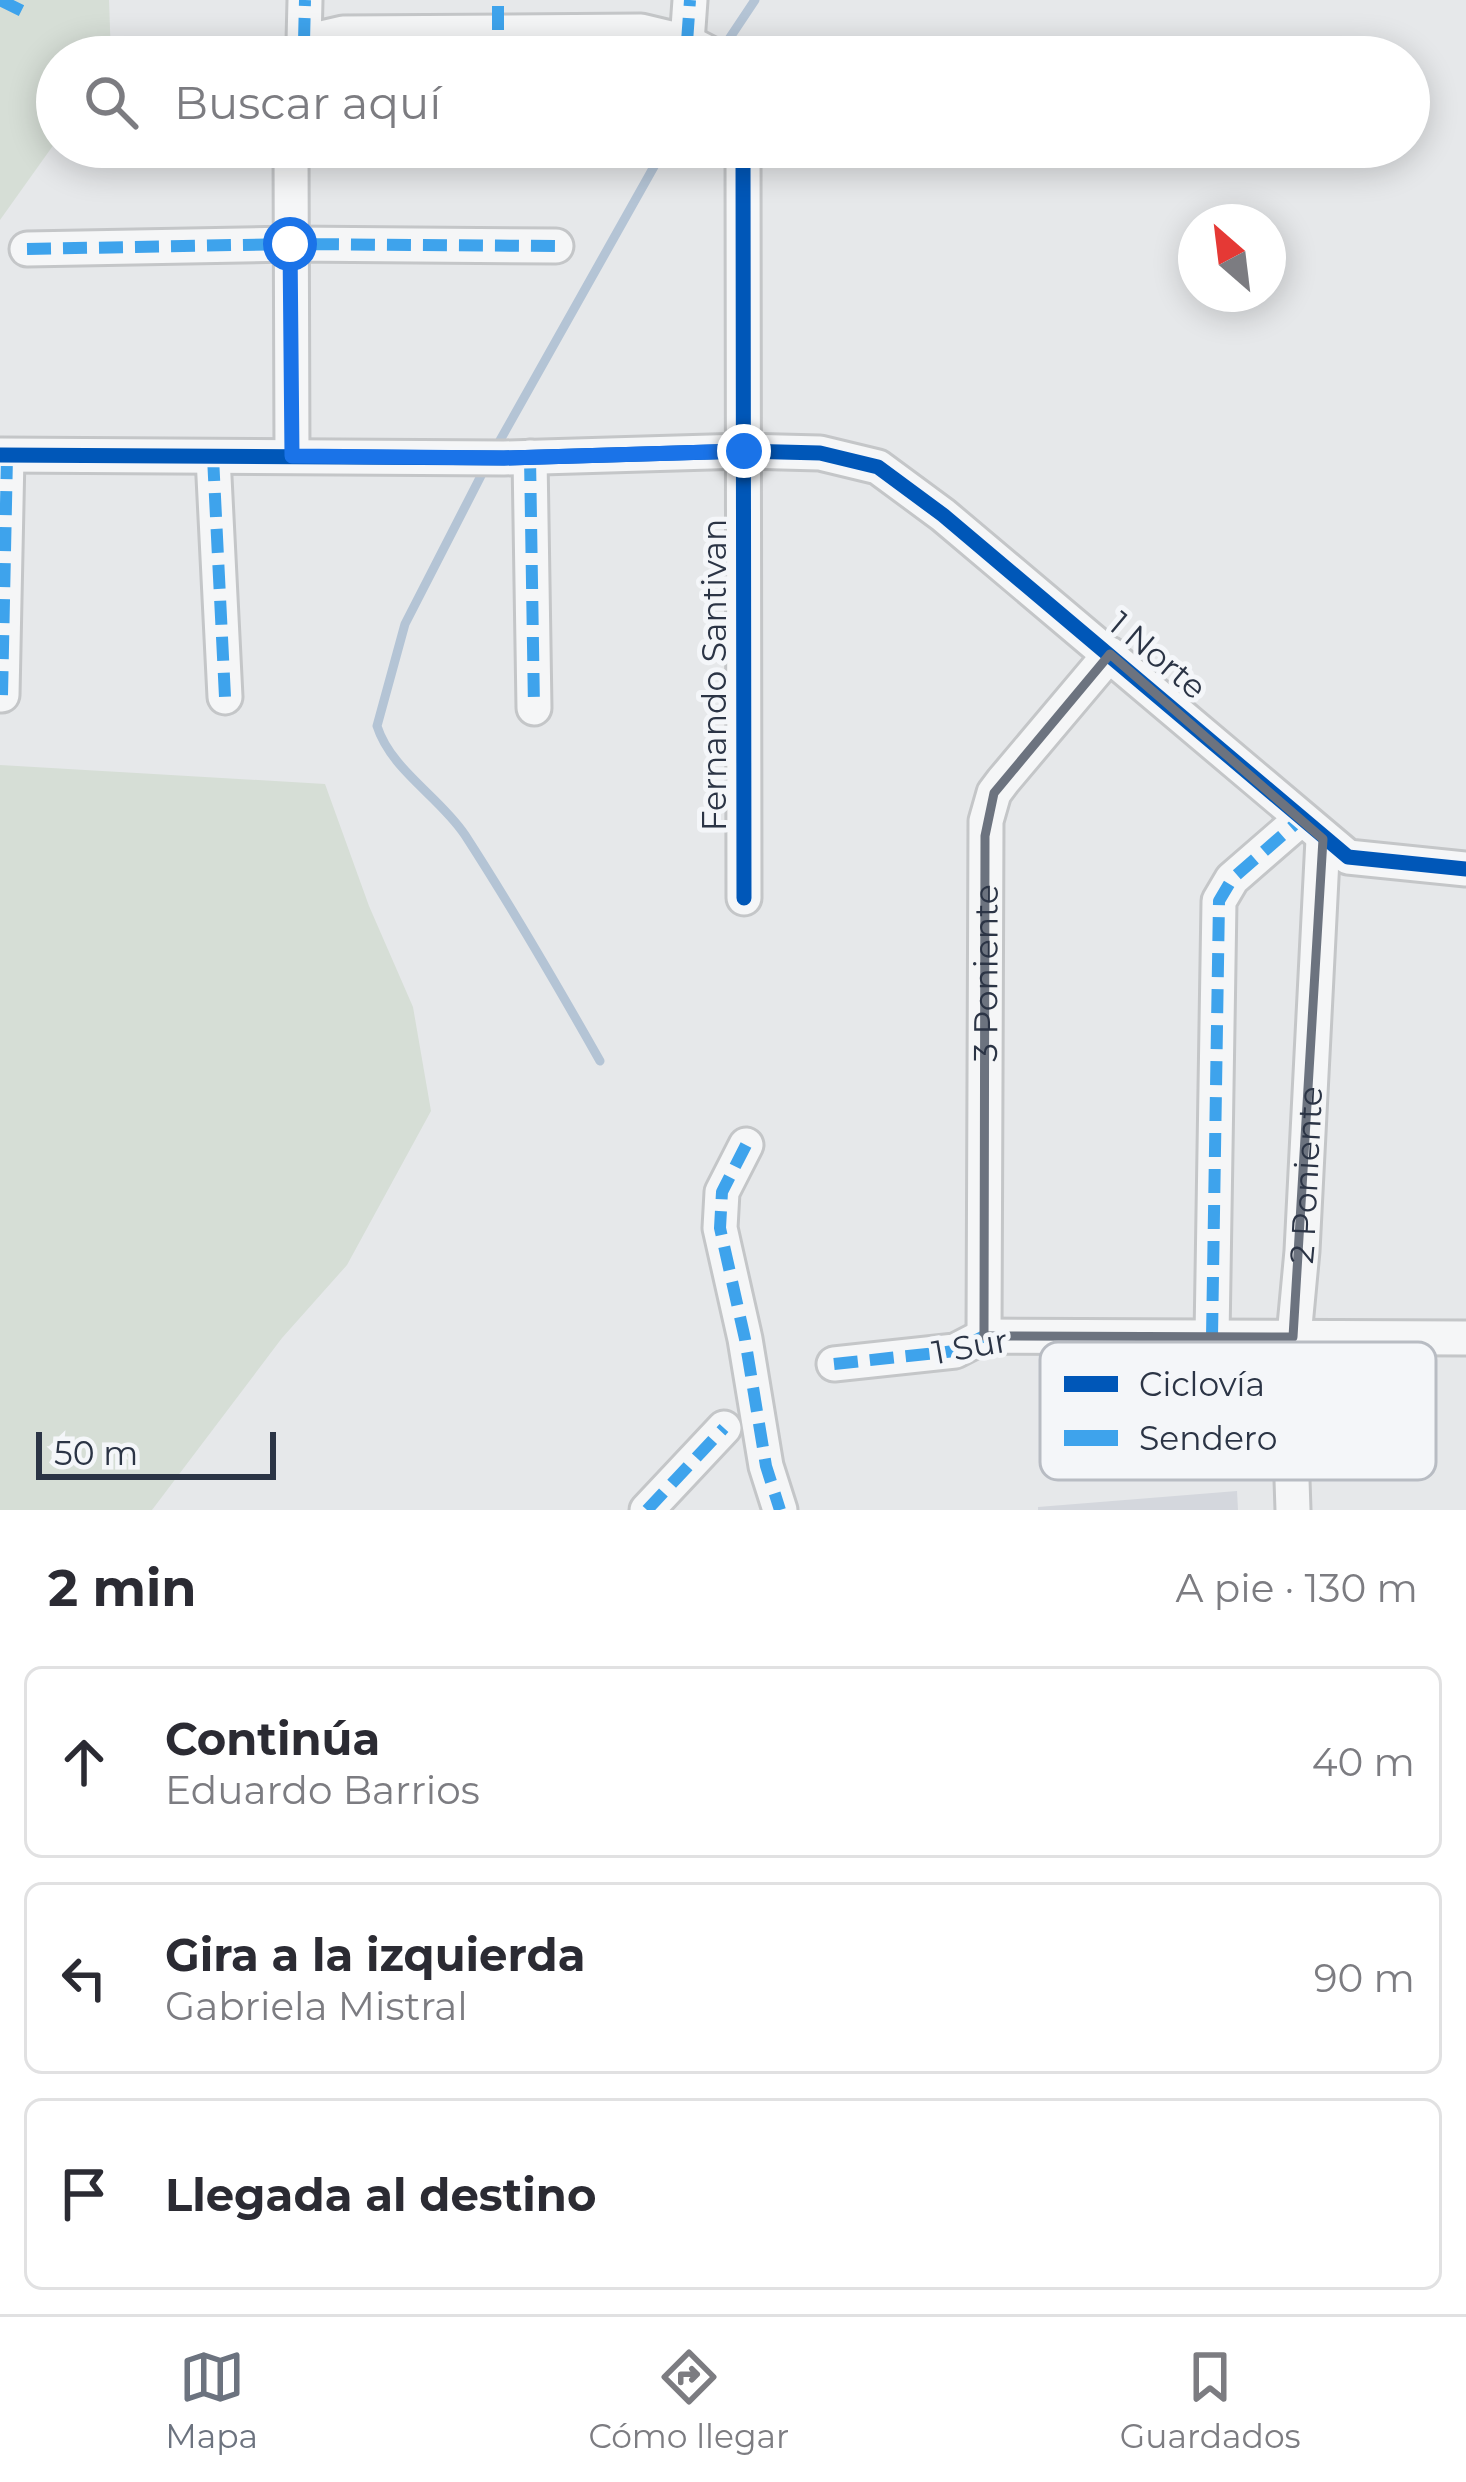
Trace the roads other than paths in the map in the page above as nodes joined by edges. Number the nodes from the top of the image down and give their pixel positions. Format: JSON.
{"nodes":[{"id":1,"x":305,"y":0,"type":"edge"},
{"id":2,"x":690,"y":0,"type":"edge"},
{"id":3,"x":498,"y":15,"type":"edge"},
{"id":4,"x":301,"y":36,"type":"edge"},
{"id":5,"x":335,"y":36,"type":"edge"},
{"id":6,"x":657,"y":36,"type":"edge"},
{"id":7,"x":697,"y":36,"type":"edge"},
{"id":8,"x":291,"y":168,"type":"edge"},
{"id":9,"x":743,"y":168,"type":"edge"},
{"id":10,"x":290,"y":244,"type":"junction"},
{"id":11,"x":556,"y":246,"type":"dead end"},
{"id":12,"x":27,"y":249,"type":"dead end"},
{"id":13,"x":744,"y":451,"type":"junction"},
{"id":14,"x":4,"y":456,"type":"edge"},
{"id":15,"x":292,"y":456,"type":"junction"},
{"id":16,"x":213,"y":457,"type":"junction"},
{"id":17,"x":517,"y":458,"type":"junction"},
{"id":18,"x":1110,"y":654,"type":"junction"},
{"id":19,"x":2,"y":695,"type":"edge"},
{"id":20,"x":225,"y":697,"type":"dead end"},
{"id":21,"x":534,"y":708,"type":"dead end"},
{"id":22,"x":1312,"y":829,"type":"junction"},
{"id":23,"x":1466,"y":869,"type":"edge"},
{"id":24,"x":743,"y":898,"type":"dead end"},
{"id":25,"x":746,"y":1144,"type":"dead end"},
{"id":26,"x":984,"y":1336,"type":"junction"},
{"id":27,"x":1212,"y":1337,"type":"junction"},
{"id":28,"x":1294,"y":1337,"type":"junction"},
{"id":29,"x":1466,"y":1338,"type":"edge"},
{"id":30,"x":1294,"y":1342,"type":"edge"},
{"id":31,"x":834,"y":1364,"type":"dead end"},
{"id":32,"x":724,"y":1428,"type":"dead end"},
{"id":33,"x":1292,"y":1480,"type":"edge"},
{"id":34,"x":649,"y":1509,"type":"edge"},
{"id":35,"x":781,"y":1510,"type":"edge"},
{"id":36,"x":1293,"y":1510,"type":"edge"}],
"edges":[{"from":1,"to":4,"type":"street"},
{"from":2,"to":7,"type":"street"},
{"from":3,"to":5,"type":"street"},
{"from":3,"to":6,"type":"street"},
{"from":8,"to":10,"type":"street"},
{"from":9,"to":13,"type":"street","name":"Fernando Santivan"},
{"from":10,"to":11,"type":"street"},
{"from":10,"to":12,"type":"street"},
{"from":10,"to":15,"type":"street"},
{"from":13,"to":17,"type":"street","name":"1 Norte"},
{"from":13,"to":18,"type":"street","name":"1 Norte"},
{"from":13,"to":24,"type":"street","name":"Fernando Santivan"},
{"from":14,"to":16,"type":"street","name":"1 Norte"},
{"from":14,"to":19,"type":"street"},
{"from":15,"to":16,"type":"street","name":"1 Norte"},
{"from":15,"to":17,"type":"street","name":"1 Norte"},
{"from":16,"to":20,"type":"street"},
{"from":17,"to":21,"type":"street"},
{"from":18,"to":22,"type":"street","name":"1 Norte"},
{"from":18,"to":26,"type":"street","name":"3 Poniente"},
{"from":22,"to":23,"type":"street","name":"1 Norte"},
{"from":22,"to":27,"type":"street"},
{"from":22,"to":28,"type":"street","name":"2 Poniente"},
{"from":25,"to":35,"type":"street"},
{"from":26,"to":27,"type":"street","name":"1 Sur"},
{"from":26,"to":31,"type":"street","name":"1 Sur"},
{"from":27,"to":28,"type":"street","name":"1 Sur"},
{"from":28,"to":29,"type":"street","name":"1 Sur"},
{"from":28,"to":30,"type":"street","name":"2 Poniente"},
{"from":32,"to":34,"type":"street"},
{"from":33,"to":36,"type":"street","name":"2 Poniente"}]}
